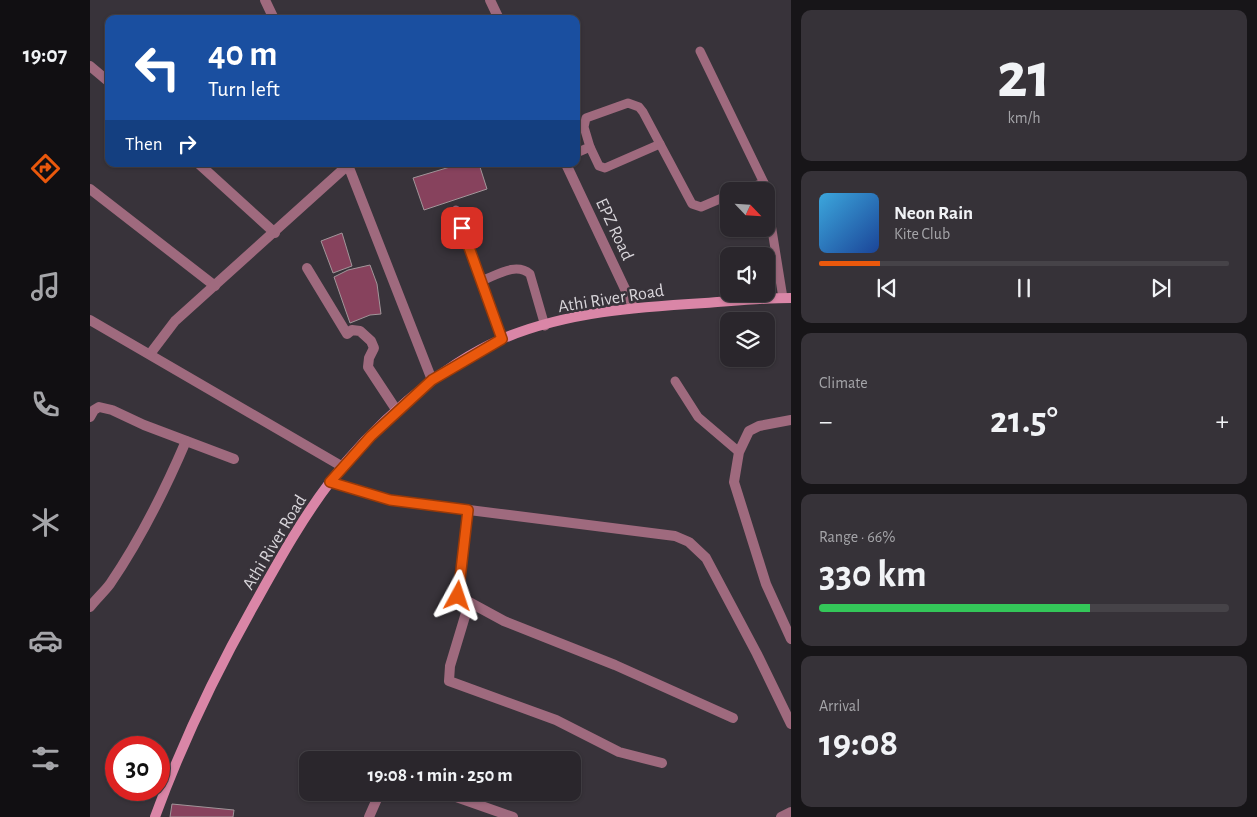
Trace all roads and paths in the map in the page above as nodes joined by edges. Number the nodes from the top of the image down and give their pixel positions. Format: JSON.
{"nodes":[{"id":1,"x":265,"y":0,"type":"edge"},
{"id":2,"x":490,"y":0,"type":"edge"},
{"id":3,"x":272,"y":15,"type":"edge"},
{"id":4,"x":497,"y":15,"type":"edge"},
{"id":5,"x":700,"y":51,"type":"dead end"},
{"id":6,"x":90,"y":66,"type":"edge"},
{"id":7,"x":105,"y":79,"type":"edge"},
{"id":8,"x":660,"y":144,"type":"junction"},
{"id":9,"x":590,"y":147,"type":"junction"},
{"id":10,"x":580,"y":151,"type":"edge"},
{"id":11,"x":201,"y":167,"type":"edge"},
{"id":12,"x":346,"y":167,"type":"edge"},
{"id":13,"x":350,"y":167,"type":"edge"},
{"id":14,"x":567,"y":167,"type":"edge"},
{"id":15,"x":762,"y":182,"type":"edge"},
{"id":16,"x":90,"y":189,"type":"edge"},
{"id":17,"x":720,"y":199,"type":"edge"},
{"id":18,"x":456,"y":210,"type":"dead end"},
{"id":19,"x":274,"y":233,"type":"junction"},
{"id":20,"x":775,"y":238,"type":"edge"},
{"id":21,"x":308,"y":268,"type":"dead end"},
{"id":22,"x":481,"y":281,"type":"junction"},
{"id":23,"x":215,"y":286,"type":"junction"},
{"id":24,"x":787,"y":298,"type":"edge"},
{"id":25,"x":634,"y":308,"type":"junction"},
{"id":26,"x":90,"y":320,"type":"edge"},
{"id":27,"x":545,"y":326,"type":"junction"},
{"id":28,"x":502,"y":339,"type":"junction"},
{"id":29,"x":150,"y":354,"type":"junction"},
{"id":30,"x":432,"y":380,"type":"junction"},
{"id":31,"x":675,"y":381,"type":"dead end"},
{"id":32,"x":397,"y":411,"type":"junction"},
{"id":33,"x":90,"y":417,"type":"edge"},
{"id":34,"x":791,"y":420,"type":"edge"},
{"id":35,"x":186,"y":441,"type":"junction"},
{"id":36,"x":739,"y":452,"type":"junction"},
{"id":37,"x":234,"y":459,"type":"dead end"},
{"id":38,"x":343,"y":467,"type":"junction"},
{"id":39,"x":330,"y":482,"type":"junction"},
{"id":40,"x":468,"y":510,"type":"junction"},
{"id":41,"x":470,"y":603,"type":"junction"},
{"id":42,"x":90,"y":608,"type":"edge"},
{"id":43,"x":788,"y":624,"type":"edge"},
{"id":44,"x":791,"y":639,"type":"edge"},
{"id":45,"x":733,"y":718,"type":"dead end"},
{"id":46,"x":791,"y":724,"type":"edge"},
{"id":47,"x":662,"y":763,"type":"dead end"},
{"id":48,"x":376,"y":801,"type":"edge"},
{"id":49,"x":468,"y":801,"type":"edge"},
{"id":50,"x":791,"y":812,"type":"edge"},
{"id":51,"x":155,"y":817,"type":"edge"},
{"id":52,"x":369,"y":817,"type":"edge"},
{"id":53,"x":514,"y":817,"type":"edge"},
{"id":54,"x":781,"y":817,"type":"edge"}],
"edges":[{"from":1,"to":3,"type":"street"},
{"from":2,"to":4,"type":"street"},
{"from":5,"to":15,"type":"lane"},
{"from":6,"to":7,"type":"street"},
{"from":8,"to":9,"type":"lane"},
{"from":8,"to":9,"type":"lane"},
{"from":8,"to":17,"type":"lane"},
{"from":9,"to":10,"type":"lane"},
{"from":11,"to":19,"type":"street"},
{"from":12,"to":19,"type":"street"},
{"from":13,"to":30,"type":"street"},
{"from":14,"to":25,"type":"street","name":"EPZ Road"},
{"from":16,"to":23,"type":"street"},
{"from":18,"to":22,"type":"lane"},
{"from":19,"to":23,"type":"street"},
{"from":20,"to":24,"type":"lane"},
{"from":21,"to":32,"type":"street"},
{"from":22,"to":27,"type":"lane"},
{"from":22,"to":28,"type":"lane"},
{"from":23,"to":29,"type":"street"},
{"from":24,"to":25,"type":"main road","name":"Athi River Road"},
{"from":25,"to":27,"type":"main road","name":"Athi River Road"},
{"from":26,"to":29,"type":"street"},
{"from":27,"to":28,"type":"main road","name":"Athi River Road"},
{"from":28,"to":30,"type":"main road","name":"Athi River Road"},
{"from":29,"to":38,"type":"street"},
{"from":30,"to":32,"type":"main road","name":"Athi River Road"},
{"from":31,"to":36,"type":"lane"},
{"from":32,"to":38,"type":"main road","name":"Athi River Road"},
{"from":33,"to":35,"type":"street"},
{"from":34,"to":36,"type":"street"},
{"from":35,"to":37,"type":"street"},
{"from":35,"to":42,"type":"street"},
{"from":36,"to":43,"type":"street"},
{"from":38,"to":39,"type":"main road","name":"Athi River Road"},
{"from":39,"to":40,"type":"street"},
{"from":39,"to":51,"type":"main road","name":"Athi River Road"},
{"from":40,"to":41,"type":"street"},
{"from":40,"to":46,"type":"street"},
{"from":41,"to":45,"type":"street"},
{"from":41,"to":47,"type":"street"},
{"from":43,"to":44,"type":"street"},
{"from":48,"to":52,"type":"street"},
{"from":49,"to":53,"type":"street"},
{"from":50,"to":54,"type":"street"}]}
